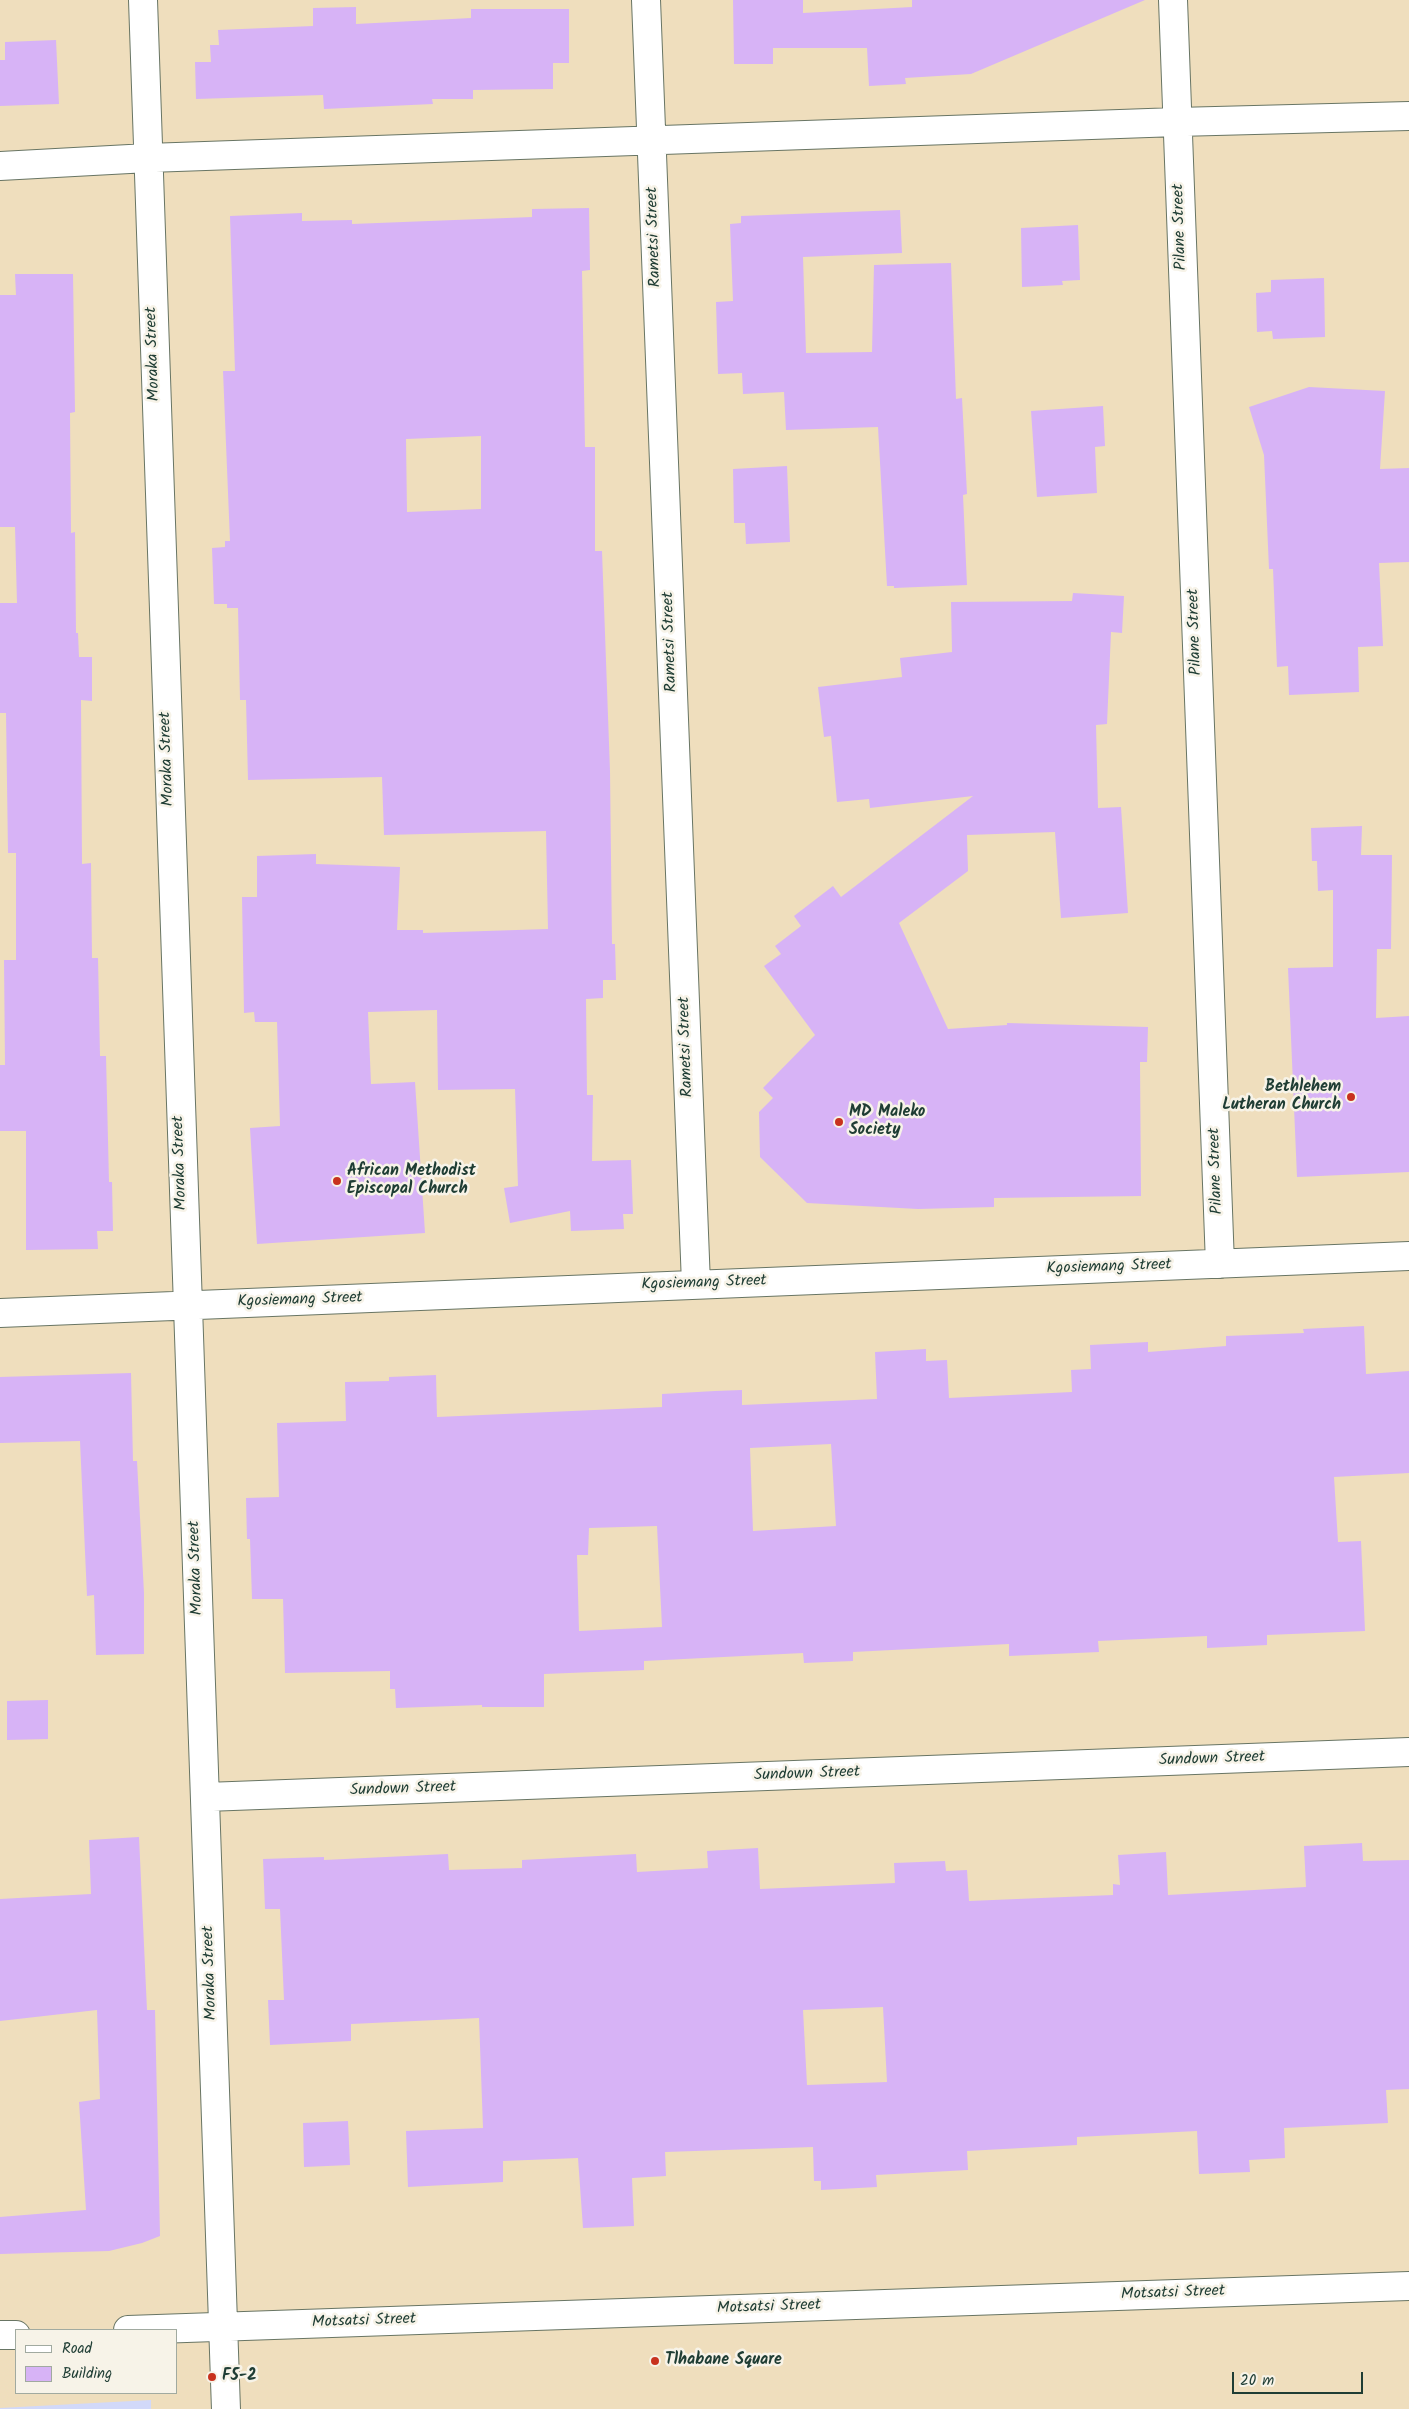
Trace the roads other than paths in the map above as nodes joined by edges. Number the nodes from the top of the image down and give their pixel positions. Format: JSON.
{"nodes":[{"id":1,"x":143,"y":0,"type":"edge"},
{"id":2,"x":646,"y":0,"type":"edge"},
{"id":3,"x":1173,"y":0,"type":"edge"},
{"id":4,"x":1409,"y":116,"type":"edge"},
{"id":5,"x":1177,"y":122,"type":"junction"},
{"id":6,"x":651,"y":142,"type":"junction"},
{"id":7,"x":148,"y":158,"type":"junction"},
{"id":8,"x":0,"y":166,"type":"edge"},
{"id":9,"x":1409,"y":1256,"type":"edge"},
{"id":10,"x":1220,"y":1264,"type":"junction"},
{"id":11,"x":696,"y":1284,"type":"junction"},
{"id":12,"x":186,"y":1305,"type":"junction"},
{"id":13,"x":0,"y":1313,"type":"edge"},
{"id":14,"x":1409,"y":1752,"type":"edge"},
{"id":15,"x":206,"y":1797,"type":"junction"},
{"id":16,"x":1409,"y":2286,"type":"edge"},
{"id":17,"x":222,"y":2327,"type":"junction"},
{"id":18,"x":159,"y":2329,"type":"edge"},
{"id":19,"x":15,"y":2334,"type":"edge"},
{"id":20,"x":0,"y":2335,"type":"edge"},
{"id":21,"x":226,"y":2409,"type":"edge"}],
"edges":[{"from":1,"to":7,"type":"street","name":"Moraka Street"},
{"from":2,"to":6,"type":"street","name":"Rametsi Street"},
{"from":3,"to":5,"type":"street","name":"Pilane Street"},
{"from":4,"to":5,"type":"street"},
{"from":5,"to":6,"type":"street"},
{"from":5,"to":10,"type":"street","name":"Pilane Street"},
{"from":6,"to":7,"type":"street"},
{"from":6,"to":11,"type":"street","name":"Rametsi Street"},
{"from":7,"to":8,"type":"street"},
{"from":7,"to":12,"type":"street","name":"Moraka Street"},
{"from":9,"to":10,"type":"street","name":"Kgosiemang Street"},
{"from":10,"to":11,"type":"street","name":"Kgosiemang Street"},
{"from":11,"to":12,"type":"street","name":"Kgosiemang Street"},
{"from":12,"to":13,"type":"street","name":"Kgosiemang Street"},
{"from":12,"to":15,"type":"street","name":"Moraka Street"},
{"from":14,"to":15,"type":"street","name":"Sundown Street"},
{"from":15,"to":17,"type":"street","name":"Moraka Street"},
{"from":16,"to":17,"type":"street","name":"Motsatsi Street"},
{"from":17,"to":18,"type":"street","name":"Motsatsi Street"},
{"from":17,"to":21,"type":"street","name":"Moraka Street"},
{"from":19,"to":20,"type":"street"}]}
